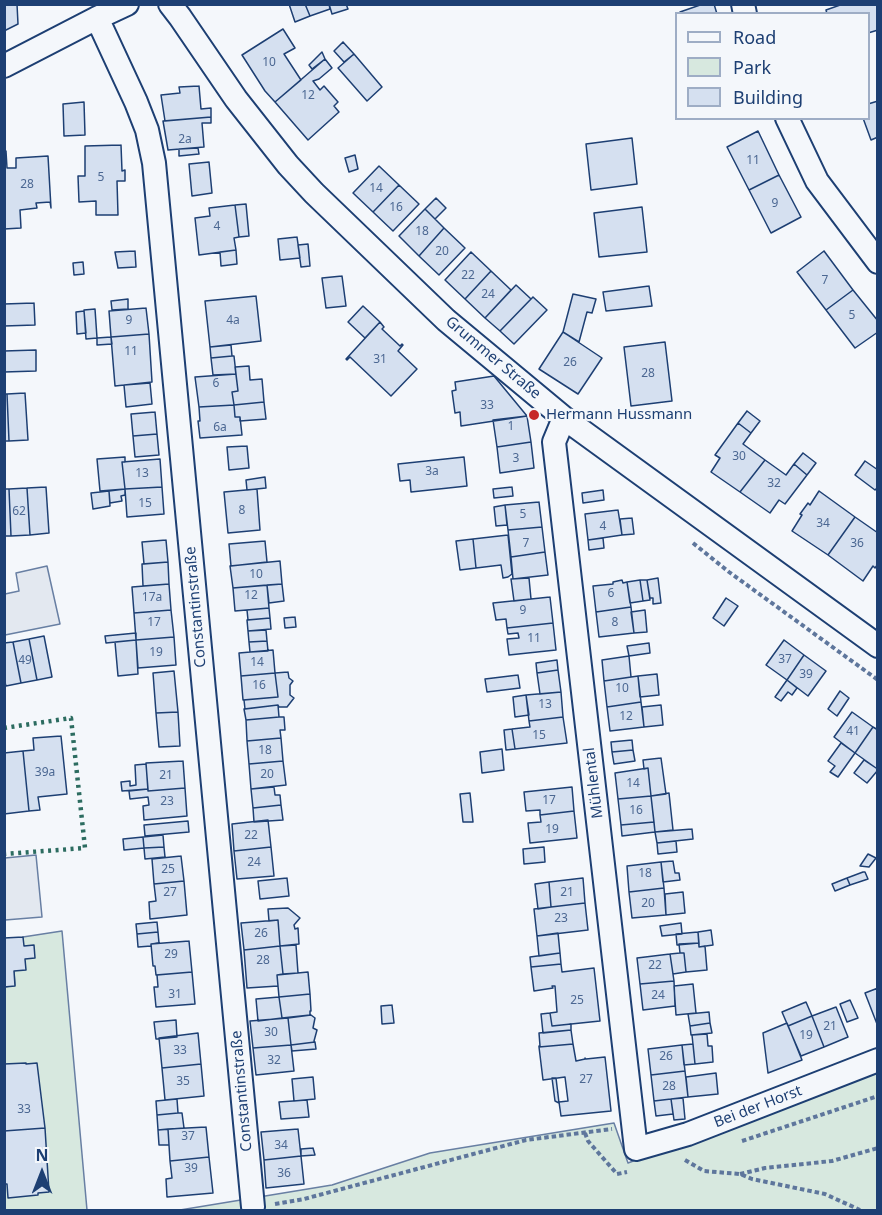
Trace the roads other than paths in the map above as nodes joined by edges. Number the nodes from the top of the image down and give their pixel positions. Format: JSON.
{"nodes":[{"id":1,"x":127,"y":4,"type":"edge"},
{"id":2,"x":170,"y":4,"type":"edge"},
{"id":3,"x":97,"y":18,"type":"junction"},
{"id":4,"x":4,"y":66,"type":"edge"},
{"id":5,"x":788,"y":120,"type":"edge"},
{"id":6,"x":878,"y":262,"type":"edge"},
{"id":7,"x":564,"y":418,"type":"junction"},
{"id":8,"x":878,"y":646,"type":"edge"},
{"id":9,"x":878,"y":1060,"type":"edge"},
{"id":10,"x":636,"y":1149,"type":"joint"},
{"id":11,"x":253,"y":1207,"type":"road end"}],
"edges":[{"from":1,"to":3,"type":"street"},
{"from":2,"to":7,"type":"street","name":"Grummer Straße"},
{"from":3,"to":4,"type":"street"},
{"from":3,"to":11,"type":"street","name":"Constantinstraße"},
{"from":5,"to":6,"type":"street"},
{"from":7,"to":8,"type":"street","name":"Grummer Straße"},
{"from":7,"to":10,"type":"street","name":"Mühlental"},
{"from":9,"to":10,"type":"street","name":"Bei der Horst"}]}
